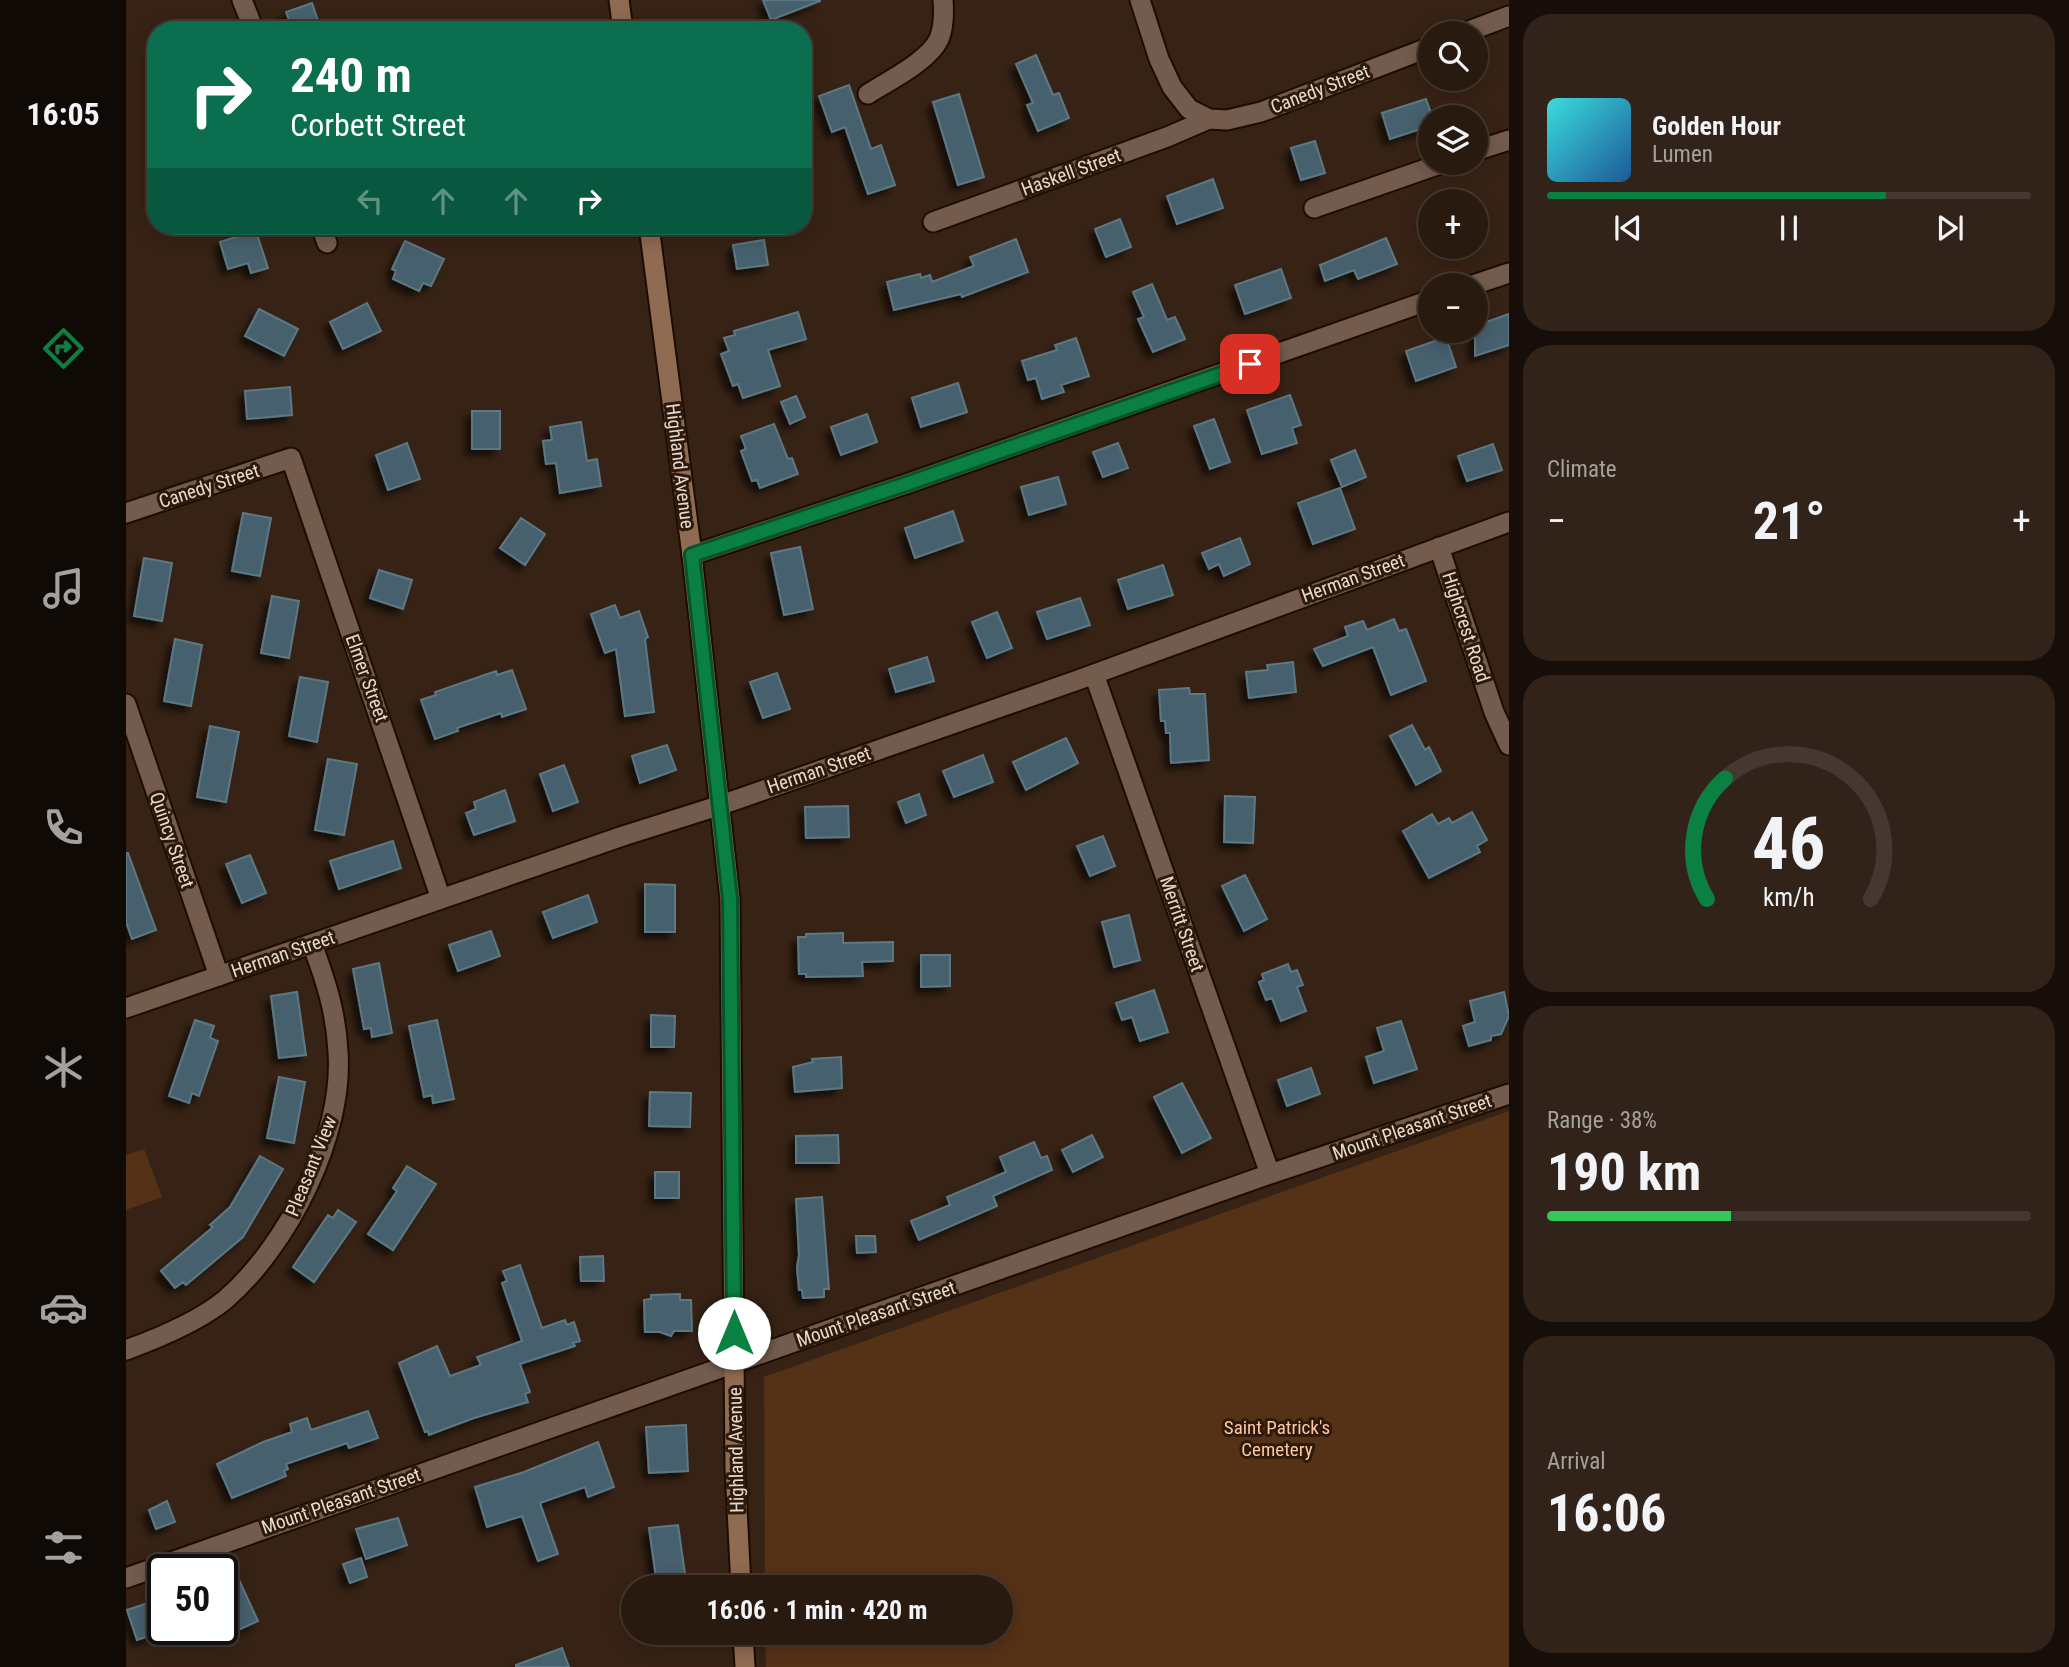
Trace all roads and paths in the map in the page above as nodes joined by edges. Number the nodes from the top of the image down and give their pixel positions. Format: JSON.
{"nodes":[{"id":1,"x":242,"y":0,"type":"edge"},
{"id":2,"x":619,"y":0,"type":"edge"},
{"id":3,"x":943,"y":0,"type":"edge"},
{"id":4,"x":1140,"y":0,"type":"edge"},
{"id":5,"x":1509,"y":16,"type":"edge"},
{"id":6,"x":250,"y":21,"type":"edge"},
{"id":7,"x":622,"y":21,"type":"edge"},
{"id":8,"x":1488,"y":24,"type":"edge"},
{"id":9,"x":1418,"y":52,"type":"edge"},
{"id":10,"x":868,"y":94,"type":"dead end"},
{"id":11,"x":1209,"y":119,"type":"junction"},
{"id":12,"x":1509,"y":140,"type":"edge"},
{"id":13,"x":1488,"y":147,"type":"edge"},
{"id":14,"x":1418,"y":172,"type":"edge"},
{"id":15,"x":1314,"y":208,"type":"dead end"},
{"id":16,"x":933,"y":222,"type":"dead end"},
{"id":17,"x":650,"y":235,"type":"edge"},
{"id":18,"x":1509,"y":273,"type":"edge"},
{"id":19,"x":1488,"y":280,"type":"edge"},
{"id":20,"x":1418,"y":304,"type":"edge"},
{"id":21,"x":291,"y":458,"type":"joint"},
{"id":22,"x":126,"y":513,"type":"edge"},
{"id":23,"x":1509,"y":522,"type":"edge"},
{"id":24,"x":1439,"y":547,"type":"junction"},
{"id":25,"x":692,"y":555,"type":"junction"},
{"id":26,"x":1094,"y":674,"type":"junction"},
{"id":27,"x":126,"y":704,"type":"edge"},
{"id":28,"x":1509,"y":745,"type":"edge"},
{"id":29,"x":721,"y":805,"type":"junction"},
{"id":30,"x":441,"y":899,"type":"junction"},
{"id":31,"x":312,"y":944,"type":"junction"},
{"id":32,"x":219,"y":976,"type":"junction"},
{"id":33,"x":126,"y":1008,"type":"edge"},
{"id":34,"x":1509,"y":1094,"type":"edge"},
{"id":35,"x":1270,"y":1174,"type":"junction"},
{"id":36,"x":126,"y":1350,"type":"edge"},
{"id":37,"x":734,"y":1363,"type":"junction"},
{"id":38,"x":740,"y":1575,"type":"edge"},
{"id":39,"x":126,"y":1578,"type":"edge"},
{"id":40,"x":743,"y":1645,"type":"edge"},
{"id":41,"x":744,"y":1667,"type":"edge"}],
"edges":[{"from":1,"to":6,"type":"street"},
{"from":2,"to":7,"type":"main road"},
{"from":3,"to":10,"type":"street"},
{"from":4,"to":11,"type":"street"},
{"from":5,"to":8,"type":"street"},
{"from":9,"to":11,"type":"street","name":"Canedy Street"},
{"from":11,"to":16,"type":"street","name":"Haskell Street"},
{"from":12,"to":13,"type":"street"},
{"from":14,"to":15,"type":"street"},
{"from":17,"to":25,"type":"main road","name":"Highland Avenue"},
{"from":18,"to":19,"type":"street"},
{"from":20,"to":25,"type":"street"},
{"from":21,"to":22,"type":"street","name":"Canedy Street"},
{"from":21,"to":30,"type":"street","name":"Elmer Street"},
{"from":23,"to":24,"type":"street","name":"Herman Street"},
{"from":24,"to":26,"type":"street","name":"Herman Street"},
{"from":24,"to":28,"type":"street","name":"Highcrest Road"},
{"from":25,"to":29,"type":"main road","name":"Highland Avenue"},
{"from":26,"to":29,"type":"street","name":"Herman Street"},
{"from":26,"to":35,"type":"street","name":"Merritt Street"},
{"from":27,"to":32,"type":"street","name":"Quincy Street"},
{"from":29,"to":30,"type":"street","name":"Herman Street"},
{"from":29,"to":37,"type":"main road","name":"Highland Avenue"},
{"from":30,"to":31,"type":"street","name":"Herman Street"},
{"from":31,"to":32,"type":"street","name":"Herman Street"},
{"from":31,"to":36,"type":"street","name":"Pleasant View"},
{"from":32,"to":33,"type":"street","name":"Herman Street"},
{"from":34,"to":35,"type":"street","name":"Mount Pleasant Street"},
{"from":35,"to":37,"type":"street","name":"Mount Pleasant Street"},
{"from":37,"to":38,"type":"main road","name":"Highland Avenue"},
{"from":37,"to":39,"type":"street","name":"Mount Pleasant Street"},
{"from":40,"to":41,"type":"main road"}]}
